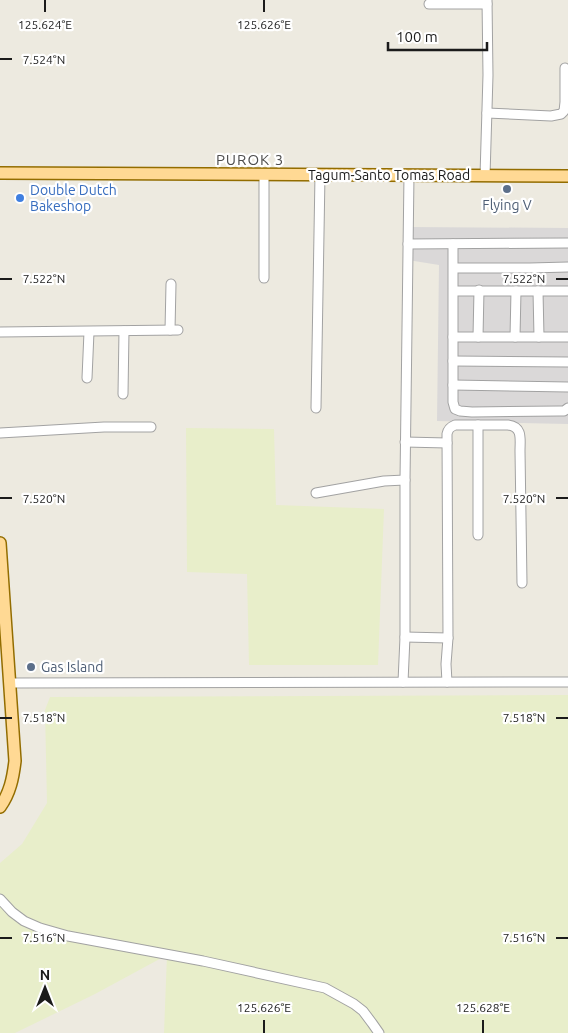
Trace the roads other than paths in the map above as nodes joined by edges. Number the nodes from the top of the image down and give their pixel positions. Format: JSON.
{"nodes":[{"id":1,"x":487,"y":2,"type":"edge"},
{"id":2,"x":429,"y":4,"type":"dead end"},
{"id":3,"x":565,"y":68,"type":"dead end"},
{"id":4,"x":487,"y":113,"type":"junction"},
{"id":5,"x":0,"y":173,"type":"edge"},
{"id":6,"x":264,"y":175,"type":"junction"},
{"id":7,"x":320,"y":175,"type":"junction"},
{"id":8,"x":409,"y":175,"type":"junction"},
{"id":9,"x":485,"y":176,"type":"junction"},
{"id":10,"x":568,"y":176,"type":"edge"},
{"id":11,"x":568,"y":243,"type":"edge"},
{"id":12,"x":408,"y":244,"type":"junction"},
{"id":13,"x":454,"y":244,"type":"junction"},
{"id":14,"x":568,"y":267,"type":"edge"},
{"id":15,"x":454,"y":268,"type":"junction"},
{"id":16,"x":264,"y":278,"type":"dead end"},
{"id":17,"x":171,"y":284,"type":"dead end"},
{"id":18,"x":479,"y":290,"type":"junction"},
{"id":19,"x":454,"y":291,"type":"junction"},
{"id":20,"x":516,"y":291,"type":"junction"},
{"id":21,"x":538,"y":291,"type":"junction"},
{"id":22,"x":568,"y":291,"type":"edge"},
{"id":23,"x":124,"y":331,"type":"junction"},
{"id":24,"x":0,"y":332,"type":"edge"},
{"id":25,"x":89,"y":332,"type":"junction"},
{"id":26,"x":478,"y":336,"type":"junction"},
{"id":27,"x":453,"y":337,"type":"junction"},
{"id":28,"x":516,"y":337,"type":"junction"},
{"id":29,"x":539,"y":337,"type":"junction"},
{"id":30,"x":568,"y":337,"type":"edge"},
{"id":31,"x":453,"y":361,"type":"junction"},
{"id":32,"x":568,"y":362,"type":"edge"},
{"id":33,"x":87,"y":378,"type":"dead end"},
{"id":34,"x":453,"y":385,"type":"junction"},
{"id":35,"x":568,"y":387,"type":"edge"},
{"id":36,"x":123,"y":394,"type":"dead end"},
{"id":37,"x":316,"y":408,"type":"dead end"},
{"id":38,"x":568,"y":408,"type":"edge"},
{"id":39,"x":478,"y":425,"type":"junction"},
{"id":40,"x":151,"y":426,"type":"dead end"},
{"id":41,"x":0,"y":434,"type":"edge"},
{"id":42,"x":405,"y":442,"type":"junction"},
{"id":43,"x":447,"y":443,"type":"junction"},
{"id":44,"x":405,"y":480,"type":"junction"},
{"id":45,"x":316,"y":493,"type":"dead end"},
{"id":46,"x":478,"y":535,"type":"dead end"},
{"id":47,"x":0,"y":545,"type":"edge"},
{"id":48,"x":522,"y":584,"type":"dead end"},
{"id":49,"x":405,"y":637,"type":"junction"},
{"id":50,"x":448,"y":638,"type":"junction"},
{"id":51,"x":7,"y":678,"type":"edge"},
{"id":52,"x":402,"y":682,"type":"junction"},
{"id":53,"x":447,"y":682,"type":"junction"},
{"id":54,"x":568,"y":682,"type":"edge"},
{"id":55,"x":0,"y":808,"type":"edge"},
{"id":56,"x":0,"y":899,"type":"edge"},
{"id":57,"x":379,"y":1033,"type":"edge"}],
"edges":[{"from":1,"to":2,"type":"street"},
{"from":1,"to":4,"type":"street"},
{"from":3,"to":4,"type":"street"},
{"from":4,"to":9,"type":"street"},
{"from":5,"to":6,"type":"main road","name":"Tagum-Santo Tomas Road"},
{"from":6,"to":7,"type":"main road","name":"Tagum-Santo Tomas Road"},
{"from":6,"to":16,"type":"street"},
{"from":7,"to":8,"type":"main road","name":"Tagum-Santo Tomas Road"},
{"from":7,"to":37,"type":"street"},
{"from":8,"to":9,"type":"main road","name":"Tagum-Santo Tomas Road"},
{"from":8,"to":12,"type":"street"},
{"from":9,"to":10,"type":"main road","name":"Tagum-Santo Tomas Road"},
{"from":11,"to":13,"type":"street"},
{"from":12,"to":13,"type":"street"},
{"from":12,"to":42,"type":"street"},
{"from":13,"to":15,"type":"street"},
{"from":14,"to":15,"type":"street"},
{"from":15,"to":19,"type":"street"},
{"from":17,"to":23,"type":"street"},
{"from":18,"to":19,"type":"street"},
{"from":18,"to":20,"type":"street"},
{"from":18,"to":26,"type":"street"},
{"from":19,"to":27,"type":"street"},
{"from":20,"to":21,"type":"street"},
{"from":20,"to":28,"type":"street"},
{"from":21,"to":22,"type":"street"},
{"from":21,"to":29,"type":"street"},
{"from":23,"to":25,"type":"street"},
{"from":23,"to":36,"type":"street"},
{"from":24,"to":25,"type":"street"},
{"from":25,"to":33,"type":"street"},
{"from":26,"to":27,"type":"street"},
{"from":26,"to":28,"type":"street"},
{"from":27,"to":31,"type":"street"},
{"from":28,"to":29,"type":"street"},
{"from":29,"to":30,"type":"street"},
{"from":31,"to":32,"type":"street"},
{"from":31,"to":34,"type":"street"},
{"from":34,"to":35,"type":"street"},
{"from":34,"to":38,"type":"street"},
{"from":39,"to":43,"type":"street"},
{"from":39,"to":46,"type":"street"},
{"from":39,"to":48,"type":"street"},
{"from":40,"to":41,"type":"street"},
{"from":42,"to":43,"type":"street"},
{"from":42,"to":44,"type":"street"},
{"from":43,"to":50,"type":"street"},
{"from":44,"to":45,"type":"street"},
{"from":44,"to":49,"type":"street"},
{"from":47,"to":51,"type":"main road"},
{"from":49,"to":50,"type":"street"},
{"from":49,"to":52,"type":"street"},
{"from":50,"to":53,"type":"street"},
{"from":51,"to":52,"type":"street"},
{"from":51,"to":55,"type":"main road"},
{"from":52,"to":53,"type":"street"},
{"from":53,"to":54,"type":"street"},
{"from":56,"to":57,"type":"street"}]}
